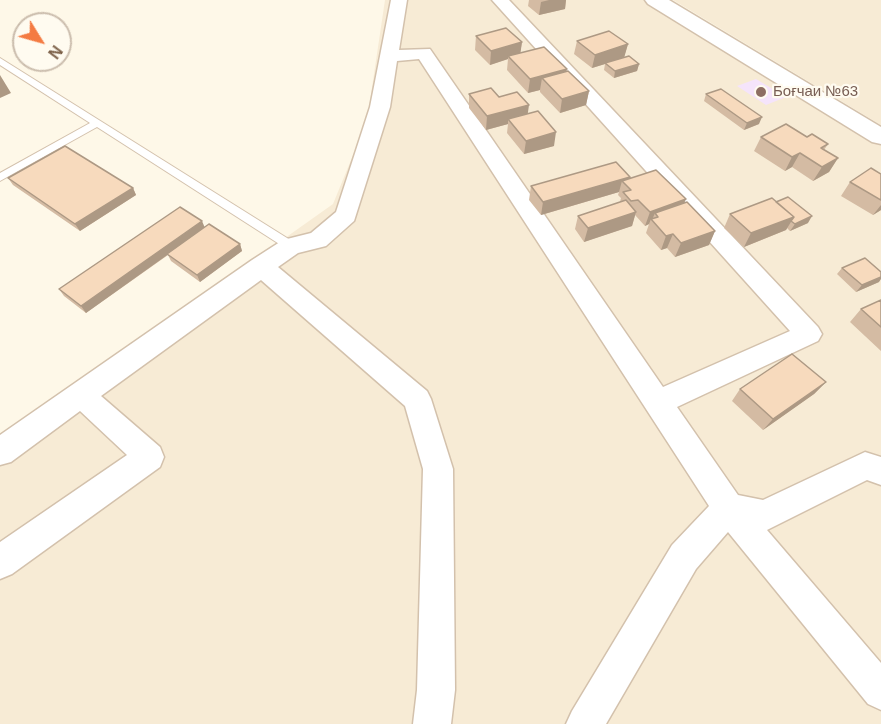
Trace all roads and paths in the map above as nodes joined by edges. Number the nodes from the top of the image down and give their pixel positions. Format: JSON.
{"nodes":[{"id":1,"x":399,"y":0,"type":"edge"},
{"id":2,"x":500,"y":0,"type":"edge"},
{"id":3,"x":655,"y":0,"type":"edge"},
{"id":4,"x":389,"y":56,"type":"junction"},
{"id":5,"x":0,"y":61,"type":"edge"},
{"id":6,"x":98,"y":122,"type":"junction"},
{"id":7,"x":881,"y":137,"type":"edge"},
{"id":8,"x":0,"y":178,"type":"edge"},
{"id":9,"x":291,"y":246,"type":"junction"},
{"id":10,"x":261,"y":266,"type":"junction"},
{"id":11,"x":80,"y":394,"type":"junction"},
{"id":12,"x":657,"y":402,"type":"junction"},
{"id":13,"x":0,"y":452,"type":"edge"},
{"id":14,"x":881,"y":471,"type":"edge"},
{"id":15,"x":728,"y":508,"type":"junction"},
{"id":16,"x":0,"y":562,"type":"edge"},
{"id":17,"x":881,"y":691,"type":"edge"},
{"id":18,"x":432,"y":724,"type":"edge"},
{"id":19,"x":585,"y":724,"type":"edge"}],
"edges":[{"from":1,"to":4,"type":"street"},
{"from":2,"to":12,"type":"street"},
{"from":3,"to":7,"type":"street"},
{"from":4,"to":9,"type":"street"},
{"from":4,"to":12,"type":"street"},
{"from":5,"to":6,"type":"lane"},
{"from":6,"to":8,"type":"lane"},
{"from":6,"to":9,"type":"lane"},
{"from":9,"to":10,"type":"street"},
{"from":10,"to":11,"type":"street"},
{"from":10,"to":18,"type":"street"},
{"from":11,"to":13,"type":"street"},
{"from":11,"to":16,"type":"street"},
{"from":12,"to":15,"type":"street"},
{"from":14,"to":15,"type":"street"},
{"from":15,"to":17,"type":"street"},
{"from":15,"to":19,"type":"street"}]}
